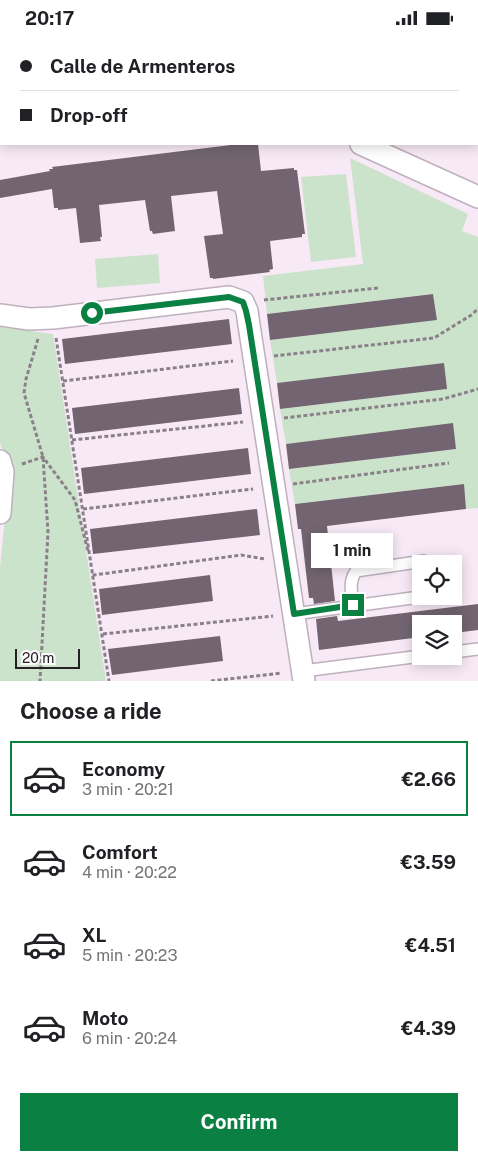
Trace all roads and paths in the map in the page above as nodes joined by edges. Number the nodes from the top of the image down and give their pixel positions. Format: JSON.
{"nodes":[{"id":1,"x":363,"y":145,"type":"edge"},
{"id":2,"x":478,"y":197,"type":"edge"},
{"id":3,"x":378,"y":288,"type":"dead end"},
{"id":4,"x":243,"y":302,"type":"junction"},
{"id":5,"x":0,"y":315,"type":"edge"},
{"id":6,"x":52,"y":318,"type":"junction"},
{"id":7,"x":29,"y":319,"type":"junction"},
{"id":8,"x":43,"y":457,"type":"junction"},
{"id":9,"x":1,"y":469,"type":"edge"},
{"id":10,"x":0,"y":513,"type":"edge"},
{"id":11,"x":286,"y":562,"type":"junction"},
{"id":12,"x":412,"y":563,"type":"edge"},
{"id":13,"x":94,"y":575,"type":"junction"},
{"id":14,"x":412,"y":598,"type":"edge"},
{"id":15,"x":353,"y":605,"type":"junction"},
{"id":16,"x":294,"y":614,"type":"junction"},
{"id":17,"x":102,"y":634,"type":"junction"},
{"id":18,"x":478,"y":649,"type":"edge"},
{"id":19,"x":462,"y":651,"type":"edge"},
{"id":20,"x":412,"y":658,"type":"edge"},
{"id":21,"x":303,"y":676,"type":"edge"},
{"id":22,"x":40,"y":681,"type":"edge"},
{"id":23,"x":109,"y":681,"type":"edge"},
{"id":24,"x":211,"y":681,"type":"edge"}],
"edges":[{"from":1,"to":2,"type":"street"},
{"from":3,"to":4,"type":"path"},
{"from":4,"to":6,"type":"street"},
{"from":4,"to":11,"type":"street"},
{"from":5,"to":7,"type":"street"},
{"from":6,"to":7,"type":"street"},
{"from":6,"to":13,"type":"path"},
{"from":7,"to":8,"type":"path"},
{"from":8,"to":9,"type":"path"},
{"from":8,"to":13,"type":"path"},
{"from":8,"to":22,"type":"path"},
{"from":9,"to":10,"type":"street"},
{"from":11,"to":13,"type":"path"},
{"from":11,"to":16,"type":"street"},
{"from":12,"to":15,"type":"lane"},
{"from":13,"to":17,"type":"path"},
{"from":14,"to":15,"type":"lane"},
{"from":15,"to":16,"type":"lane"},
{"from":16,"to":17,"type":"path"},
{"from":16,"to":21,"type":"street"},
{"from":17,"to":23,"type":"path"},
{"from":18,"to":19,"type":"lane"},
{"from":20,"to":21,"type":"lane"},
{"from":21,"to":24,"type":"path"}]}
